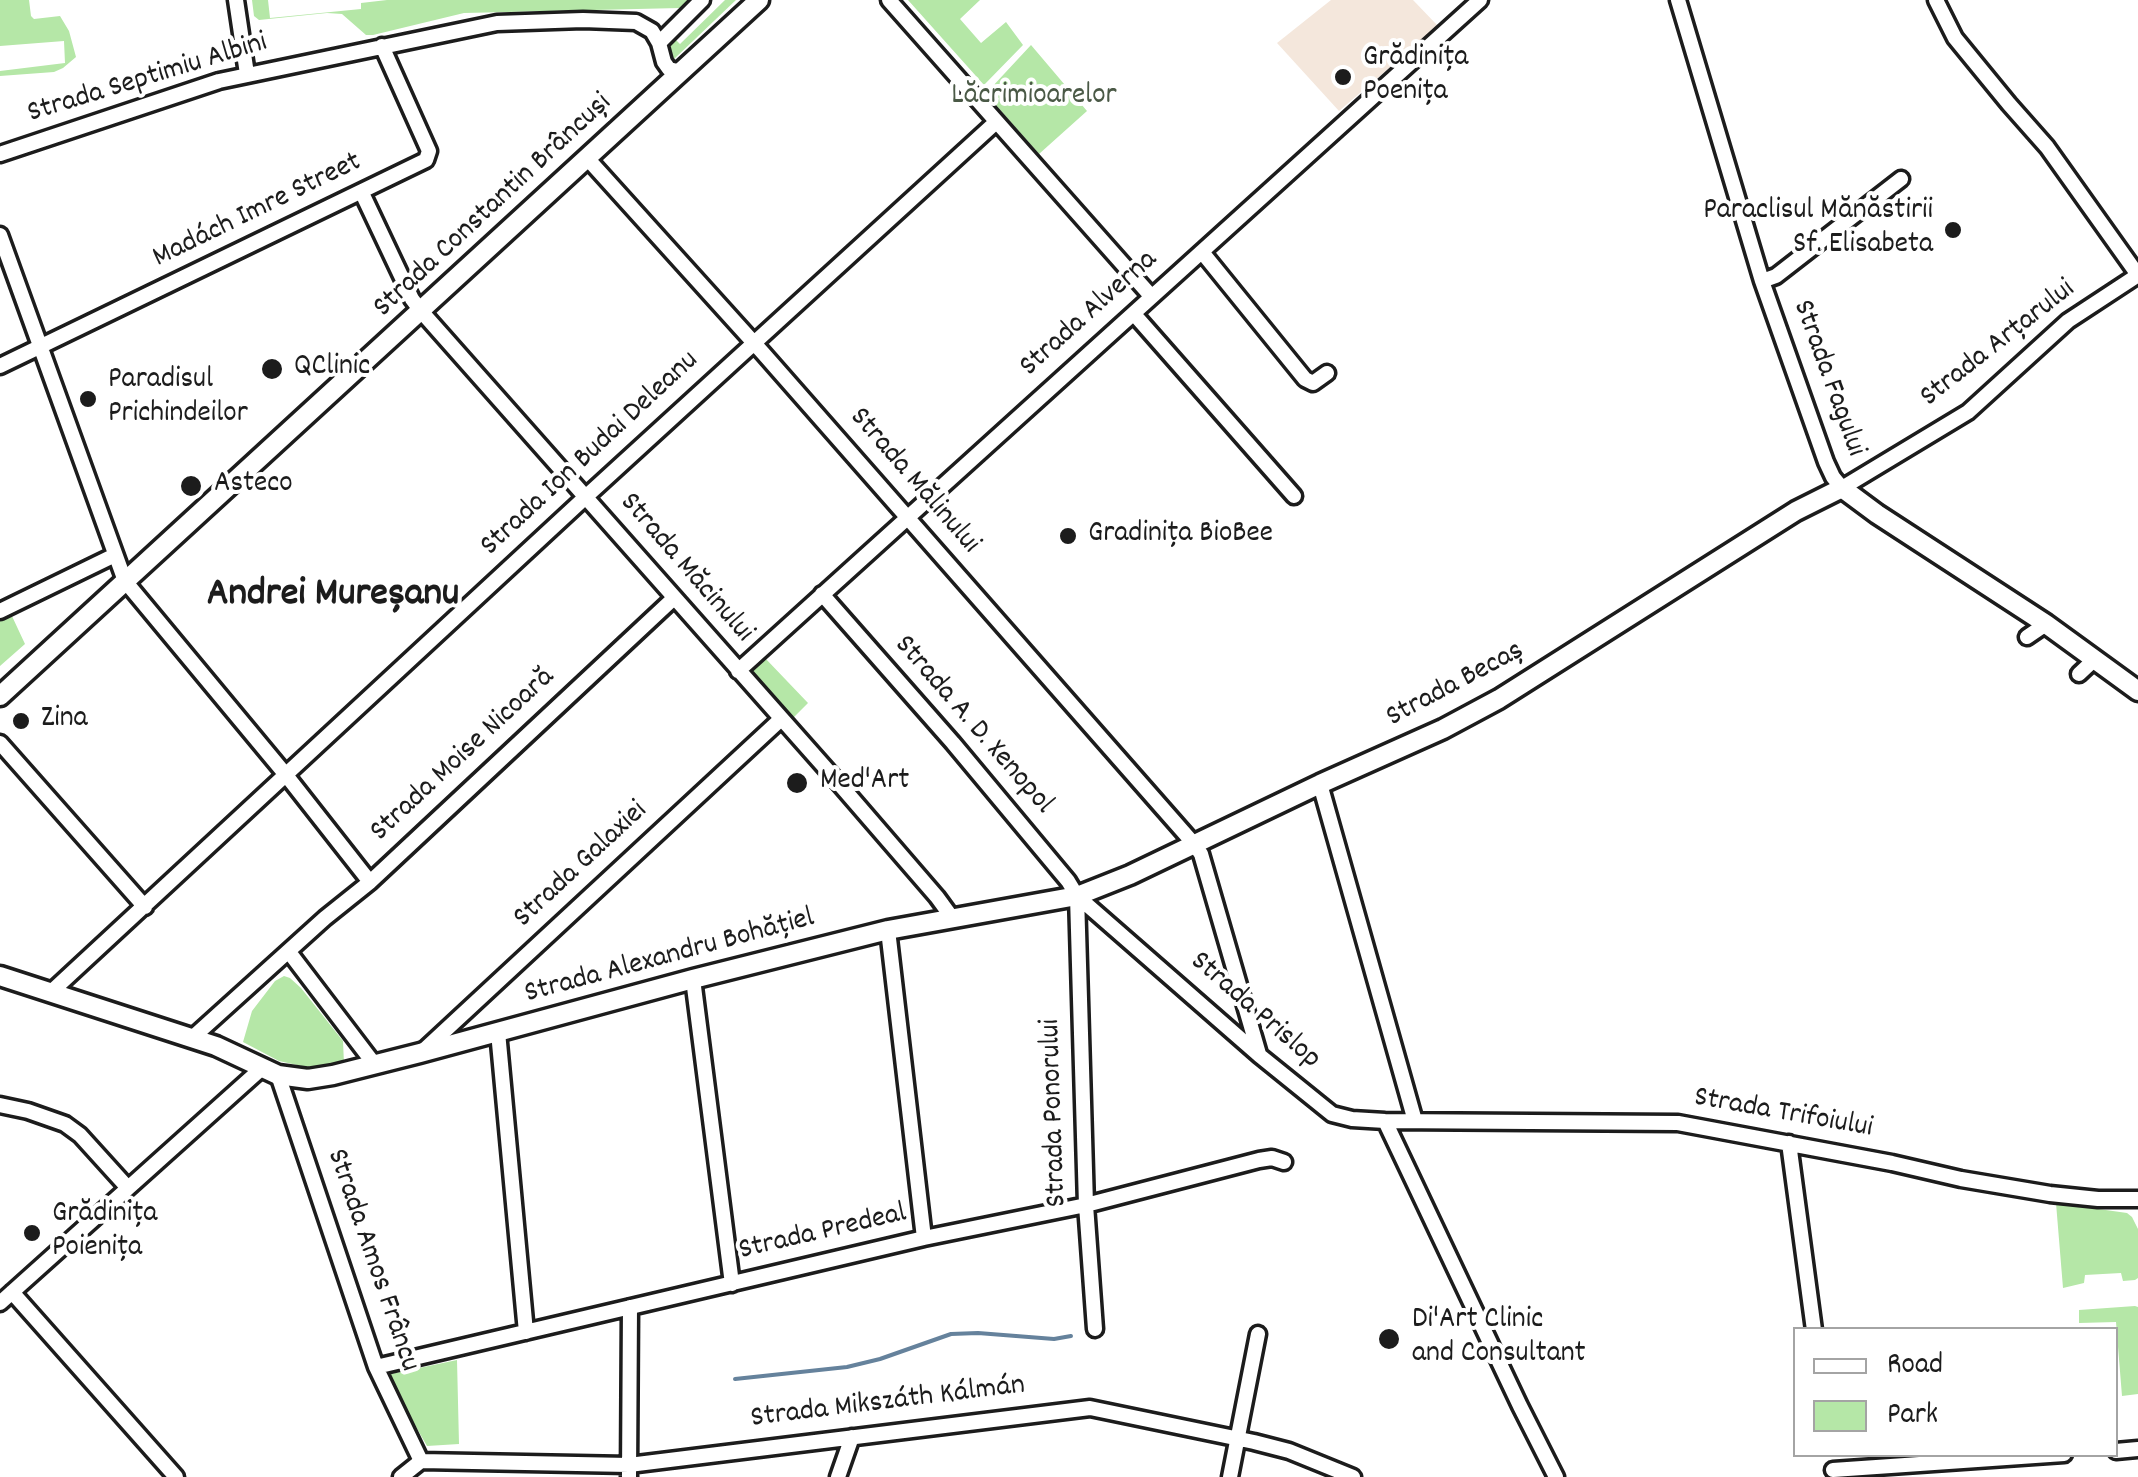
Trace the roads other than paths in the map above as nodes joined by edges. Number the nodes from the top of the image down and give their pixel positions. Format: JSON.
{"nodes":[{"id":1,"x":236,"y":0,"type":"edge"},
{"id":2,"x":702,"y":0,"type":"edge"},
{"id":3,"x":759,"y":0,"type":"edge"},
{"id":4,"x":889,"y":0,"type":"edge"},
{"id":5,"x":1480,"y":0,"type":"edge"},
{"id":6,"x":1678,"y":0,"type":"edge"},
{"id":7,"x":1936,"y":0,"type":"edge"},
{"id":8,"x":659,"y":43,"type":"junction"},
{"id":9,"x":382,"y":46,"type":"junction"},
{"id":10,"x":681,"y":72,"type":"junction"},
{"id":11,"x":248,"y":74,"type":"junction"},
{"id":12,"x":660,"y":92,"type":"junction"},
{"id":13,"x":996,"y":123,"type":"junction"},
{"id":14,"x":0,"y":154,"type":"edge"},
{"id":15,"x":588,"y":158,"type":"junction"},
{"id":16,"x":1901,"y":179,"type":"dead end"},
{"id":17,"x":362,"y":193,"type":"junction"},
{"id":18,"x":0,"y":235,"type":"edge"},
{"id":19,"x":1202,"y":252,"type":"junction"},
{"id":20,"x":2138,"y":275,"type":"edge"},
{"id":21,"x":1762,"y":281,"type":"junction"},
{"id":22,"x":1151,"y":296,"type":"junction"},
{"id":23,"x":421,"y":312,"type":"junction"},
{"id":24,"x":1134,"y":314,"type":"junction"},
{"id":25,"x":754,"y":343,"type":"junction"},
{"id":26,"x":41,"y":346,"type":"junction"},
{"id":27,"x":0,"y":366,"type":"edge"},
{"id":28,"x":1327,"y":373,"type":"dead end"},
{"id":29,"x":1842,"y":488,"type":"junction"},
{"id":30,"x":1294,"y":496,"type":"dead end"},
{"id":31,"x":585,"y":498,"type":"junction"},
{"id":32,"x":907,"y":516,"type":"junction"},
{"id":33,"x":116,"y":555,"type":"junction"},
{"id":34,"x":125,"y":581,"type":"junction"},
{"id":35,"x":822,"y":594,"type":"junction"},
{"id":36,"x":674,"y":598,"type":"junction"},
{"id":37,"x":0,"y":612,"type":"edge"},
{"id":38,"x":2046,"y":624,"type":"junction"},
{"id":39,"x":2026,"y":637,"type":"dead end"},
{"id":40,"x":2095,"y":659,"type":"junction"},
{"id":41,"x":738,"y":670,"type":"junction"},
{"id":42,"x":2079,"y":674,"type":"dead end"},
{"id":43,"x":2138,"y":691,"type":"edge"},
{"id":44,"x":0,"y":696,"type":"edge"},
{"id":45,"x":781,"y":718,"type":"junction"},
{"id":46,"x":0,"y":742,"type":"edge"},
{"id":47,"x":286,"y":775,"type":"junction"},
{"id":48,"x":1320,"y":784,"type":"junction"},
{"id":49,"x":1194,"y":844,"type":"junction"},
{"id":50,"x":370,"y":882,"type":"junction"},
{"id":51,"x":1077,"y":896,"type":"junction"},
{"id":52,"x":145,"y":907,"type":"junction"},
{"id":53,"x":953,"y":918,"type":"junction"},
{"id":54,"x":888,"y":930,"type":"junction"},
{"id":55,"x":290,"y":952,"type":"junction"},
{"id":56,"x":0,"y":976,"type":"edge"},
{"id":57,"x":693,"y":979,"type":"junction"},
{"id":58,"x":50,"y":993,"type":"junction"},
{"id":59,"x":498,"y":1032,"type":"junction"},
{"id":60,"x":191,"y":1039,"type":"junction"},
{"id":61,"x":420,"y":1054,"type":"junction"},
{"id":62,"x":1259,"y":1055,"type":"junction"},
{"id":63,"x":375,"y":1065,"type":"junction"},
{"id":64,"x":270,"y":1072,"type":"junction"},
{"id":65,"x":0,"y":1105,"type":"edge"},
{"id":66,"x":1385,"y":1121,"type":"junction"},
{"id":67,"x":1415,"y":1121,"type":"junction"},
{"id":68,"x":1789,"y":1143,"type":"junction"},
{"id":69,"x":1284,"y":1162,"type":"dead end"},
{"id":70,"x":128,"y":1188,"type":"junction"},
{"id":71,"x":2138,"y":1199,"type":"edge"},
{"id":72,"x":1086,"y":1205,"type":"junction"},
{"id":73,"x":924,"y":1238,"type":"junction"},
{"id":74,"x":732,"y":1284,"type":"junction"},
{"id":75,"x":6,"y":1297,"type":"edge"},
{"id":76,"x":630,"y":1307,"type":"junction"},
{"id":77,"x":1814,"y":1327,"type":"edge"},
{"id":78,"x":1094,"y":1329,"type":"dead end"},
{"id":79,"x":526,"y":1332,"type":"junction"},
{"id":80,"x":1258,"y":1334,"type":"dead end"},
{"id":81,"x":376,"y":1368,"type":"junction"},
{"id":82,"x":852,"y":1438,"type":"junction"},
{"id":83,"x":1238,"y":1438,"type":"junction"},
{"id":84,"x":2011,"y":1457,"type":"edge"},
{"id":85,"x":421,"y":1462,"type":"junction"},
{"id":86,"x":1833,"y":1467,"type":"edge"},
{"id":87,"x":629,"y":1471,"type":"edge"},
{"id":88,"x":176,"y":1477,"type":"edge"},
{"id":89,"x":402,"y":1477,"type":"edge"},
{"id":90,"x":838,"y":1477,"type":"edge"},
{"id":91,"x":1230,"y":1477,"type":"edge"},
{"id":92,"x":1353,"y":1477,"type":"edge"},
{"id":93,"x":1556,"y":1477,"type":"edge"}],
"edges":[{"from":1,"to":11,"type":"street"},
{"from":2,"to":8,"type":"street"},
{"from":3,"to":10,"type":"main road","name":"Strada Constantin Brâncuși"},
{"from":4,"to":13,"type":"street"},
{"from":5,"to":19,"type":"street","name":"Strada Alverna"},
{"from":6,"to":21,"type":"street","name":"Strada Fagului"},
{"from":7,"to":20,"type":"street"},
{"from":8,"to":9,"type":"street","name":"Strada Septimiu Albini"},
{"from":8,"to":10,"type":"street","name":"Strada Septimiu Albini"},
{"from":8,"to":12,"type":"street"},
{"from":9,"to":11,"type":"street","name":"Strada Septimiu Albini"},
{"from":9,"to":17,"type":"street","name":"Madách Imre Street"},
{"from":10,"to":12,"type":"main road","name":"Strada Constantin Brâncuși"},
{"from":11,"to":14,"type":"street","name":"Strada Septimiu Albini"},
{"from":12,"to":15,"type":"main road","name":"Strada Constantin Brâncuși"},
{"from":13,"to":22,"type":"street"},
{"from":13,"to":25,"type":"street","name":"Strada Ion Budai Deleanu"},
{"from":15,"to":23,"type":"main road","name":"Strada Constantin Brâncuși"},
{"from":15,"to":25,"type":"street","name":"Strada Mălinului"},
{"from":16,"to":21,"type":"street"},
{"from":17,"to":23,"type":"street","name":"Strada Măcinului"},
{"from":17,"to":26,"type":"street","name":"Madách Imre Street"},
{"from":18,"to":26,"type":"street"},
{"from":19,"to":22,"type":"street","name":"Strada Alverna"},
{"from":19,"to":28,"type":"street"},
{"from":20,"to":29,"type":"street","name":"Strada Arțarului"},
{"from":21,"to":29,"type":"street","name":"Strada Fagului"},
{"from":22,"to":24,"type":"street","name":"Strada Alverna"},
{"from":23,"to":31,"type":"street","name":"Strada Măcinului"},
{"from":23,"to":34,"type":"main road","name":"Strada Constantin Brâncuși"},
{"from":24,"to":30,"type":"street"},
{"from":24,"to":32,"type":"street","name":"Strada Alverna"},
{"from":25,"to":31,"type":"street","name":"Strada Ion Budai Deleanu"},
{"from":25,"to":32,"type":"street","name":"Strada Mălinului"},
{"from":26,"to":27,"type":"street","name":"Madách Imre Street"},
{"from":26,"to":33,"type":"street"},
{"from":29,"to":38,"type":"main road","name":"Strada Fagului"},
{"from":29,"to":48,"type":"main road","name":"Strada Becaș"},
{"from":31,"to":36,"type":"street","name":"Strada Măcinului"},
{"from":31,"to":47,"type":"street","name":"Strada Ion Budai Deleanu"},
{"from":32,"to":35,"type":"street","name":"Strada Alverna"},
{"from":32,"to":49,"type":"street","name":"Strada Mălinului"},
{"from":33,"to":34,"type":"street"},
{"from":33,"to":37,"type":"street"},
{"from":34,"to":44,"type":"main road","name":"Strada Constantin Brâncuși"},
{"from":34,"to":47,"type":"street"},
{"from":35,"to":41,"type":"street","name":"Strada Alverna"},
{"from":35,"to":51,"type":"street","name":"Strada A. D. Xenopol"},
{"from":36,"to":41,"type":"street","name":"Strada Măcinului"},
{"from":36,"to":50,"type":"street","name":"Strada Moise Nicoară"},
{"from":38,"to":39,"type":"street"},
{"from":38,"to":40,"type":"main road","name":"Strada Fagului"},
{"from":40,"to":42,"type":"street"},
{"from":40,"to":43,"type":"main road","name":"Strada Fagului"},
{"from":41,"to":45,"type":"street","name":"Strada Măcinului"},
{"from":45,"to":53,"type":"street","name":"Strada Măcinului"},
{"from":45,"to":61,"type":"street","name":"Strada Galaxiei"},
{"from":46,"to":52,"type":"street"},
{"from":47,"to":50,"type":"street"},
{"from":47,"to":52,"type":"street","name":"Strada Ion Budai Deleanu"},
{"from":48,"to":49,"type":"main road","name":"Strada Becaș"},
{"from":48,"to":67,"type":"street"},
{"from":49,"to":51,"type":"main road","name":"Strada Becaș"},
{"from":49,"to":62,"type":"street"},
{"from":50,"to":55,"type":"street","name":"Strada Moise Nicoară"},
{"from":51,"to":53,"type":"main road","name":"Strada Alexandru Bohățiel"},
{"from":51,"to":62,"type":"street","name":"Strada Prislop"},
{"from":51,"to":72,"type":"street","name":"Strada Ponorului"},
{"from":52,"to":58,"type":"street","name":"Strada Ion Budai Deleanu"},
{"from":53,"to":54,"type":"main road","name":"Strada Alexandru Bohățiel"},
{"from":54,"to":57,"type":"main road","name":"Strada Alexandru Bohățiel"},
{"from":54,"to":73,"type":"street"},
{"from":55,"to":60,"type":"street","name":"Strada Moise Nicoară"},
{"from":55,"to":63,"type":"street"},
{"from":56,"to":58,"type":"main road"},
{"from":57,"to":59,"type":"main road","name":"Strada Alexandru Bohățiel"},
{"from":57,"to":74,"type":"street"},
{"from":58,"to":60,"type":"main road"},
{"from":59,"to":61,"type":"main road","name":"Strada Alexandru Bohățiel"},
{"from":59,"to":79,"type":"street"},
{"from":60,"to":64,"type":"main road"},
{"from":61,"to":63,"type":"main road","name":"Strada Alexandru Bohățiel"},
{"from":62,"to":66,"type":"street","name":"Strada Prislop"},
{"from":63,"to":64,"type":"main road","name":"Strada Alexandru Bohățiel"},
{"from":64,"to":70,"type":"street"},
{"from":64,"to":81,"type":"street","name":"Strada Amos Frâncu"},
{"from":65,"to":70,"type":"street"},
{"from":66,"to":67,"type":"street","name":"Strada Prislop"},
{"from":66,"to":93,"type":"street"},
{"from":67,"to":68,"type":"street","name":"Strada Trifoiului"},
{"from":68,"to":71,"type":"street","name":"Strada Trifoiului"},
{"from":68,"to":77,"type":"street"},
{"from":69,"to":72,"type":"street","name":"Strada Predeal"},
{"from":70,"to":75,"type":"street"},
{"from":72,"to":73,"type":"street","name":"Strada Predeal"},
{"from":72,"to":78,"type":"street","name":"Strada Ponorului"},
{"from":73,"to":74,"type":"street","name":"Strada Predeal"},
{"from":74,"to":76,"type":"street","name":"Strada Predeal"},
{"from":75,"to":88,"type":"street"},
{"from":76,"to":79,"type":"street","name":"Strada Predeal"},
{"from":76,"to":87,"type":"street"},
{"from":79,"to":81,"type":"street","name":"Strada Predeal"},
{"from":80,"to":83,"type":"street"},
{"from":81,"to":85,"type":"street","name":"Strada Amos Frâncu"},
{"from":82,"to":83,"type":"street","name":"Strada Mikszáth Kálmán"},
{"from":82,"to":87,"type":"street","name":"Strada Mikszáth Kálmán"},
{"from":82,"to":90,"type":"street"},
{"from":83,"to":91,"type":"street"},
{"from":83,"to":92,"type":"street","name":"Strada Mikszáth Kálmán"},
{"from":84,"to":86,"type":"street"},
{"from":85,"to":87,"type":"street","name":"Strada Mikszáth Kálmán"},
{"from":85,"to":89,"type":"street"}]}
